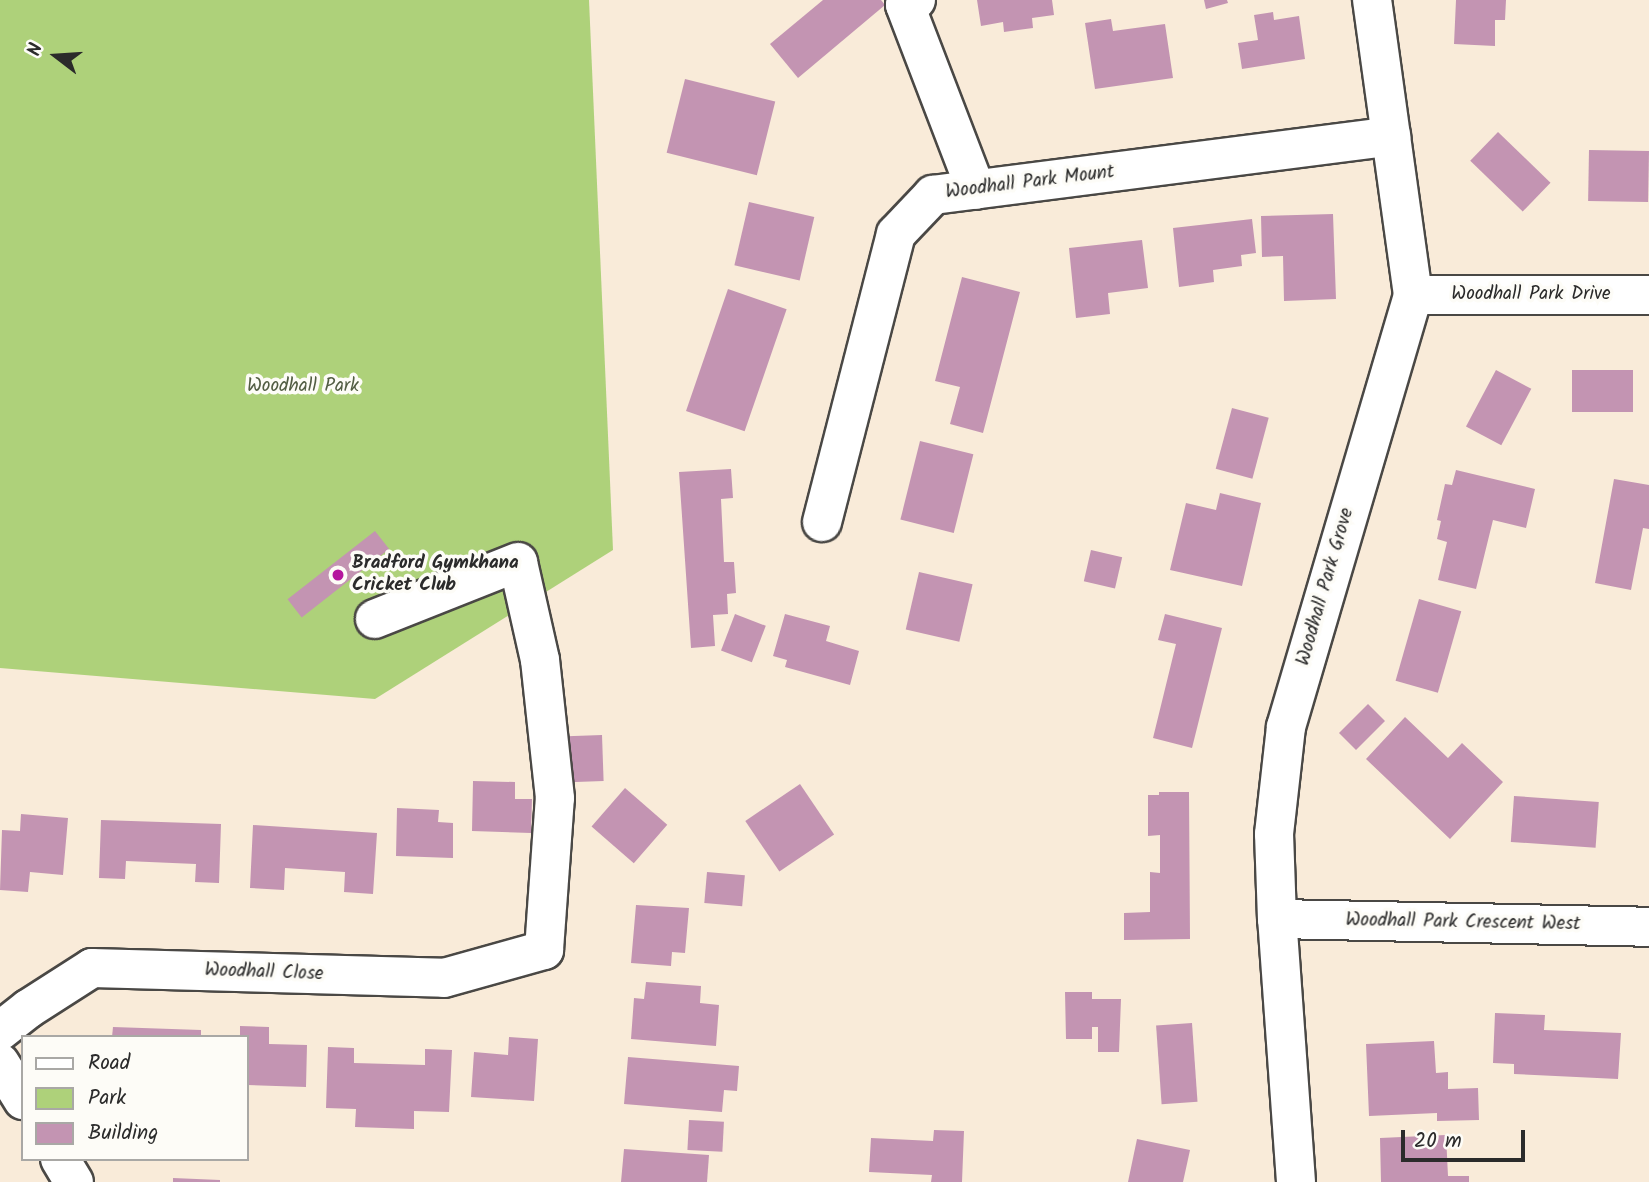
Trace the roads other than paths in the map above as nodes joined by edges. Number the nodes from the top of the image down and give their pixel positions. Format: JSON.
{"nodes":[{"id":1,"x":916,"y":0,"type":"edge"},
{"id":2,"x":1372,"y":0,"type":"edge"},
{"id":3,"x":1391,"y":136,"type":"junction"},
{"id":4,"x":976,"y":190,"type":"junction"},
{"id":5,"x":1413,"y":295,"type":"junction"},
{"id":6,"x":1649,"y":295,"type":"edge"},
{"id":7,"x":822,"y":522,"type":"dead end"},
{"id":8,"x":375,"y":619,"type":"dead end"},
{"id":9,"x":1277,"y":919,"type":"junction"},
{"id":10,"x":1649,"y":927,"type":"edge"},
{"id":11,"x":0,"y":1031,"type":"edge"},
{"id":12,"x":0,"y":1063,"type":"edge"},
{"id":13,"x":21,"y":1097,"type":"edge"},
{"id":14,"x":61,"y":1161,"type":"edge"},
{"id":15,"x":74,"y":1182,"type":"edge"},
{"id":16,"x":1296,"y":1182,"type":"edge"}],
"edges":[{"from":1,"to":4,"type":"street"},
{"from":2,"to":3,"type":"street","name":"Woodhall Park Grove"},
{"from":3,"to":4,"type":"street","name":"Woodhall Park Mount"},
{"from":3,"to":5,"type":"street","name":"Woodhall Park Grove"},
{"from":4,"to":7,"type":"street","name":"Woodhall Park Mount"},
{"from":5,"to":6,"type":"street","name":"Woodhall Park Drive"},
{"from":5,"to":9,"type":"street","name":"Woodhall Park Grove"},
{"from":8,"to":11,"type":"street","name":"Woodhall Close"},
{"from":9,"to":10,"type":"street","name":"Woodhall Park Crescent West"},
{"from":9,"to":16,"type":"street","name":"Woodhall Park Grove"},
{"from":12,"to":13,"type":"street"},
{"from":14,"to":15,"type":"street"}]}
